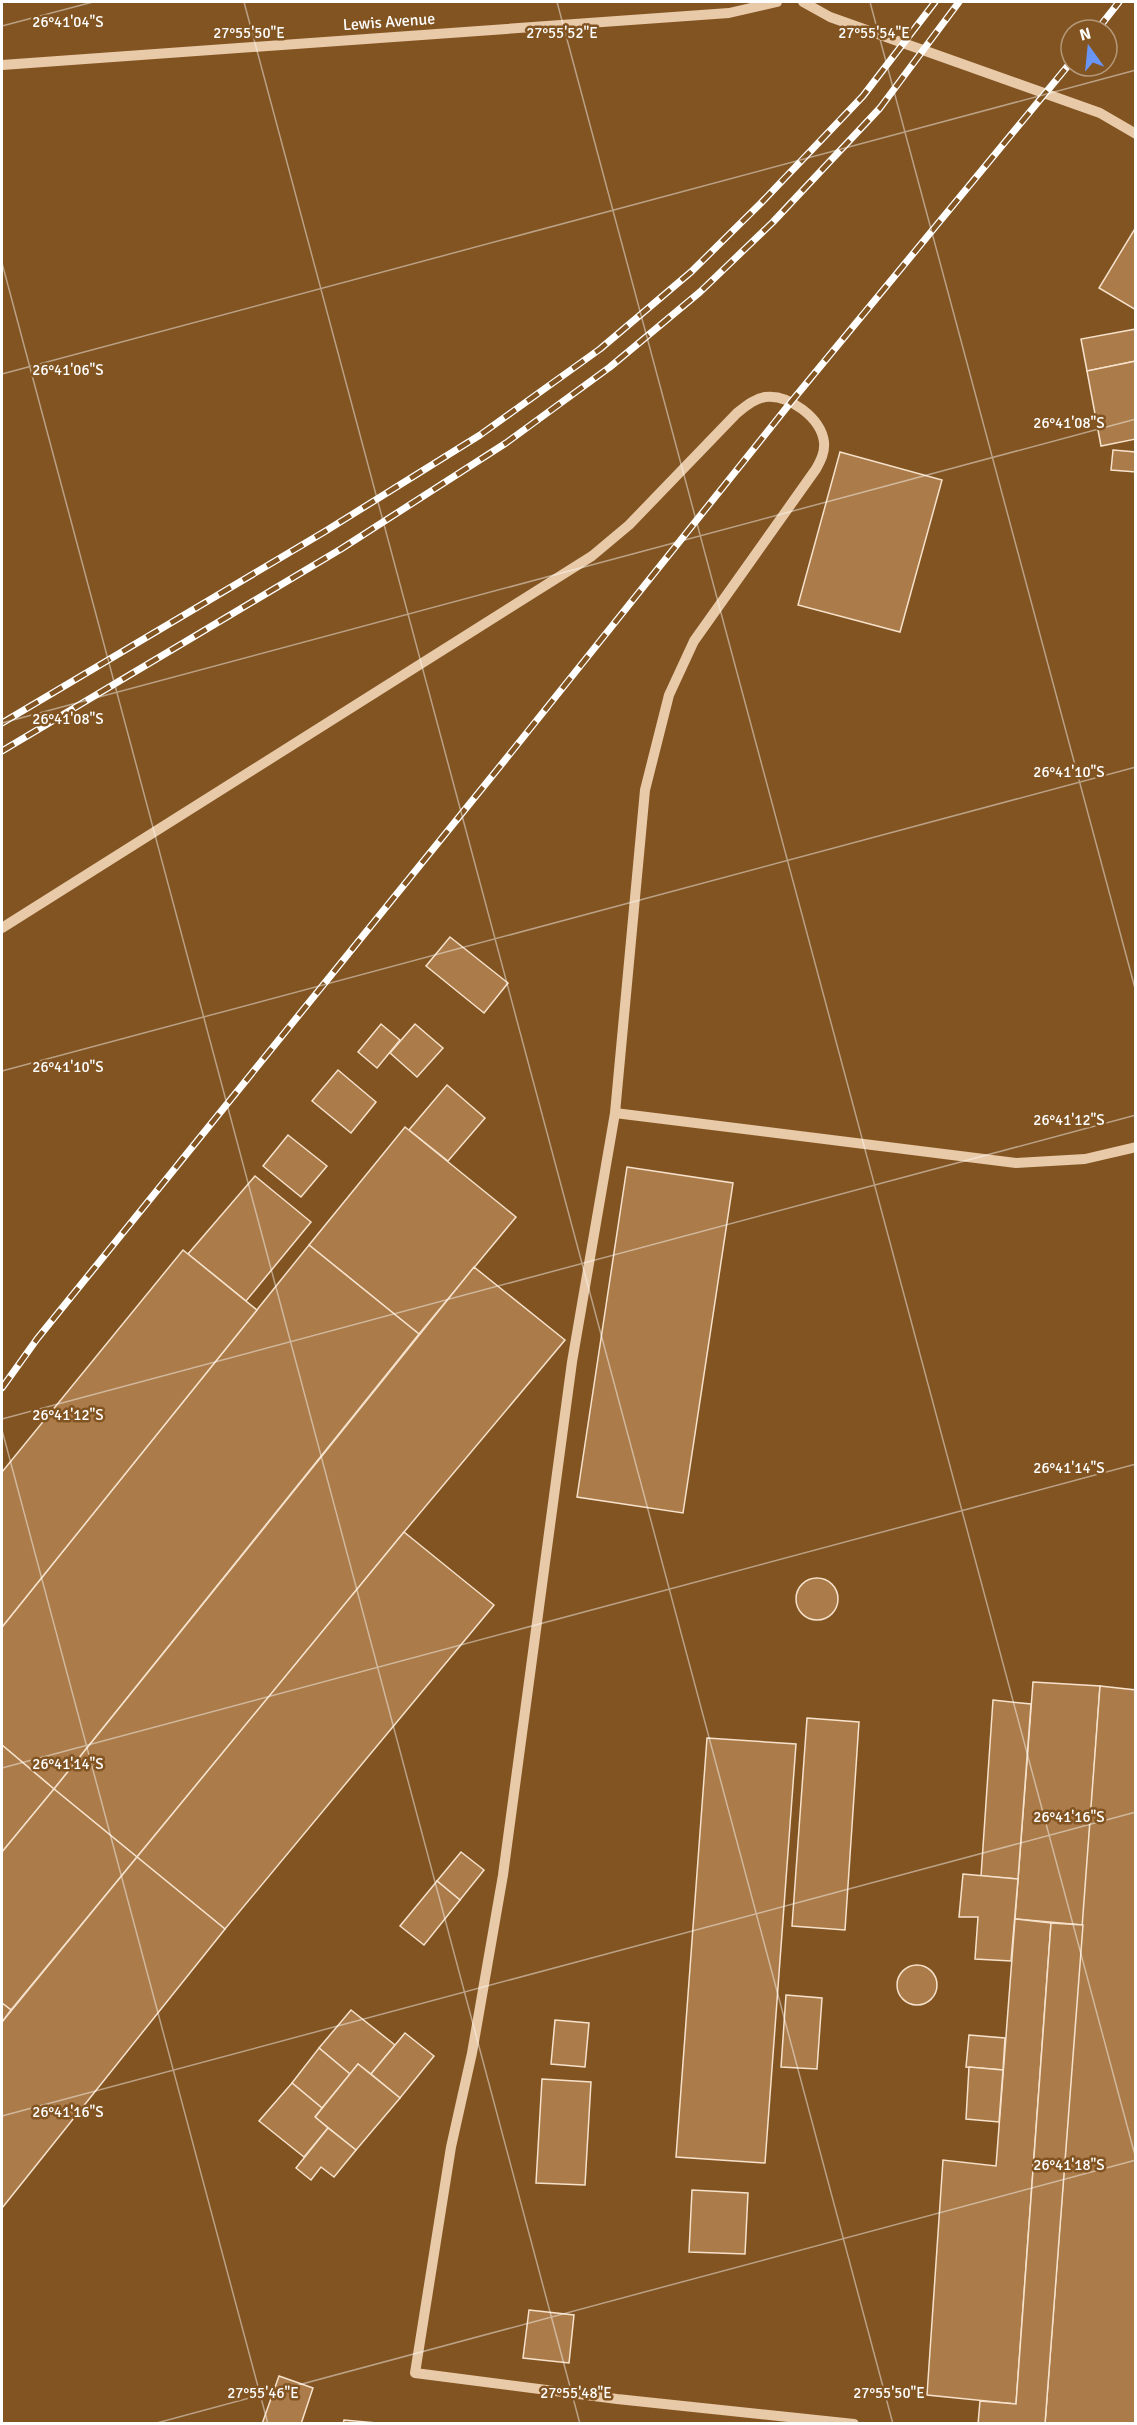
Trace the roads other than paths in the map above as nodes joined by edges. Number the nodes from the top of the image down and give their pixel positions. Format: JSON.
{"nodes":[{"id":1,"x":777,"y":2,"type":"edge"},
{"id":2,"x":803,"y":2,"type":"edge"},
{"id":3,"x":2,"y":65,"type":"edge"},
{"id":4,"x":1136,"y":134,"type":"edge"},
{"id":5,"x":2,"y":928,"type":"edge"},
{"id":6,"x":615,"y":1113,"type":"junction"},
{"id":7,"x":1136,"y":1148,"type":"edge"},
{"id":8,"x":854,"y":2424,"type":"edge"}],
"edges":[{"from":1,"to":3,"type":"street","name":"Lewis Avenue"},
{"from":2,"to":4,"type":"street"},
{"from":5,"to":6,"type":"street"},
{"from":6,"to":7,"type":"street"},
{"from":6,"to":8,"type":"street"}]}
